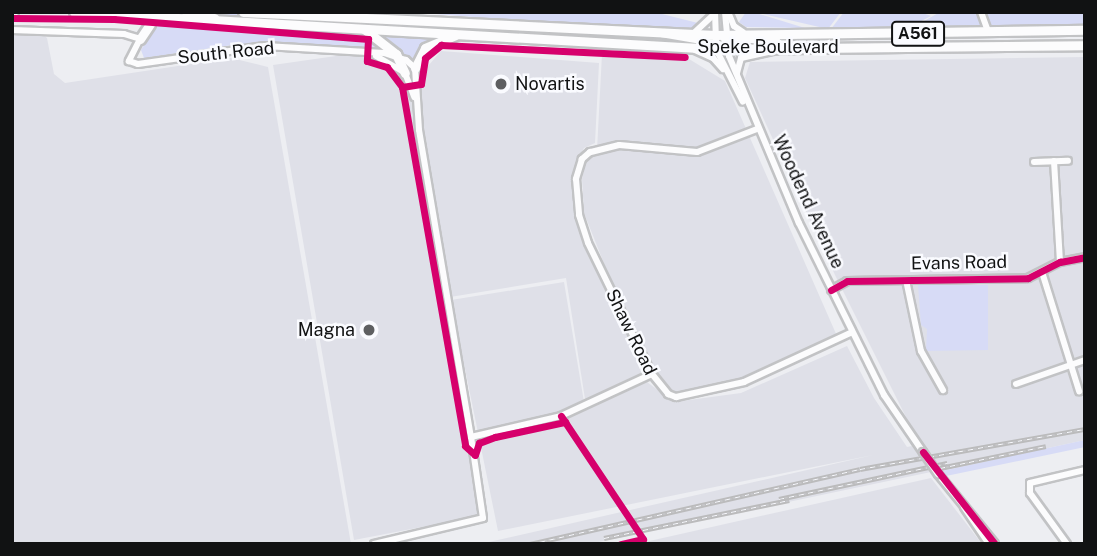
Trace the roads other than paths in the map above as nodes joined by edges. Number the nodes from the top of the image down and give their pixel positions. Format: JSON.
{"nodes":[{"id":1,"x":74,"y":12,"type":"edge"},
{"id":2,"x":186,"y":12,"type":"edge"},
{"id":3,"x":243,"y":12,"type":"edge"},
{"id":4,"x":394,"y":12,"type":"edge"},
{"id":5,"x":715,"y":12,"type":"edge"},
{"id":6,"x":727,"y":12,"type":"edge"},
{"id":7,"x":981,"y":12,"type":"edge"},
{"id":8,"x":118,"y":14,"type":"edge"},
{"id":9,"x":430,"y":21,"type":"junction"},
{"id":10,"x":226,"y":22,"type":"junction"},
{"id":11,"x":150,"y":24,"type":"dead end"},
{"id":12,"x":363,"y":28,"type":"junction"},
{"id":13,"x":12,"y":30,"type":"edge"},
{"id":14,"x":1085,"y":30,"type":"edge"},
{"id":15,"x":988,"y":31,"type":"junction"},
{"id":16,"x":653,"y":32,"type":"junction"},
{"id":17,"x":460,"y":33,"type":"junction"},
{"id":18,"x":690,"y":34,"type":"junction"},
{"id":19,"x":751,"y":35,"type":"junction"},
{"id":20,"x":140,"y":39,"type":"junction"},
{"id":21,"x":727,"y":41,"type":"junction"},
{"id":22,"x":716,"y":42,"type":"junction"},
{"id":23,"x":1085,"y":45,"type":"edge"},
{"id":24,"x":988,"y":46,"type":"junction"},
{"id":25,"x":684,"y":47,"type":"junction"},
{"id":26,"x":786,"y":48,"type":"junction"},
{"id":27,"x":367,"y":53,"type":"junction"},
{"id":28,"x":396,"y":54,"type":"junction"},
{"id":29,"x":415,"y":68,"type":"junction"},
{"id":30,"x":405,"y":73,"type":"junction"},
{"id":31,"x":736,"y":82,"type":"junction"},
{"id":32,"x":415,"y":98,"type":"junction"},
{"id":33,"x":757,"y":129,"type":"junction"},
{"id":34,"x":1054,"y":161,"type":"junction"},
{"id":35,"x":1068,"y":161,"type":"dead end"},
{"id":36,"x":1034,"y":162,"type":"dead end"},
{"id":37,"x":1085,"y":257,"type":"edge"},
{"id":38,"x":1060,"y":262,"type":"junction"},
{"id":39,"x":1042,"y":272,"type":"junction"},
{"id":40,"x":906,"y":280,"type":"junction"},
{"id":41,"x":831,"y":290,"type":"junction"},
{"id":42,"x":850,"y":333,"type":"junction"},
{"id":43,"x":1085,"y":360,"type":"edge"},
{"id":44,"x":1073,"y":364,"type":"junction"},
{"id":45,"x":652,"y":374,"type":"junction"},
{"id":46,"x":1016,"y":384,"type":"dead end"},
{"id":47,"x":943,"y":390,"type":"dead end"},
{"id":48,"x":1079,"y":391,"type":"dead end"},
{"id":49,"x":471,"y":437,"type":"junction"},
{"id":50,"x":1085,"y":470,"type":"edge"},
{"id":51,"x":962,"y":502,"type":"junction"},
{"id":52,"x":374,"y":544,"type":"edge"},
{"id":53,"x":989,"y":544,"type":"edge"},
{"id":54,"x":995,"y":544,"type":"edge"},
{"id":55,"x":1066,"y":544,"type":"edge"}],
"edges":[{"from":1,"to":8,"type":"highway","name":"Speke Boulevard","number":"A561"},
{"from":2,"to":10,"type":"highway","number":"A561"},
{"from":3,"to":9,"type":"highway","name":"Speke Boulevard","number":"A561"},
{"from":4,"to":9,"type":"highway"},
{"from":5,"to":18,"type":"street"},
{"from":5,"to":22,"type":"street"},
{"from":6,"to":19,"type":"street"},
{"from":6,"to":21,"type":"street","name":"Woodend Avenue"},
{"from":7,"to":15,"type":"street"},
{"from":8,"to":10,"type":"highway","name":"Speke Boulevard","number":"A561"},
{"from":9,"to":16,"type":"highway","name":"Speke Boulevard","number":"A561"},
{"from":10,"to":12,"type":"highway","name":"Speke Boulevard","number":"A561"},
{"from":11,"to":20,"type":"highway"},
{"from":12,"to":17,"type":"highway","name":"Speke Boulevard","number":"A561"},
{"from":12,"to":28,"type":"highway"},
{"from":13,"to":20,"type":"street"},
{"from":14,"to":15,"type":"highway","name":"Speke Boulevard","number":"A561"},
{"from":15,"to":19,"type":"highway","name":"Speke Boulevard","number":"A561"},
{"from":15,"to":24,"type":"highway"},
{"from":16,"to":18,"type":"highway","name":"Speke Boulevard","number":"A561"},
{"from":16,"to":22,"type":"street","number":"A561"},
{"from":17,"to":25,"type":"highway","name":"Speke Boulevard","number":"A561"},
{"from":17,"to":29,"type":"highway"},
{"from":18,"to":22,"type":"highway","name":"Speke Boulevard","number":"A561"},
{"from":19,"to":21,"type":"highway","name":"Speke Boulevard","number":"A561"},
{"from":20,"to":27,"type":"street","name":"South Road"},
{"from":21,"to":22,"type":"highway","name":"Speke Boulevard","number":"A561"},
{"from":21,"to":26,"type":"highway","name":"Speke Boulevard","number":"A561"},
{"from":21,"to":31,"type":"street","name":"Woodend Avenue"},
{"from":22,"to":25,"type":"highway","name":"Speke Boulevard","number":"A561"},
{"from":22,"to":31,"type":"street","name":"Woodend Avenue"},
{"from":23,"to":24,"type":"highway","name":"Speke Boulevard","number":"A561"},
{"from":24,"to":26,"type":"highway","name":"Speke Boulevard","number":"A561"},
{"from":25,"to":31,"type":"street"},
{"from":26,"to":31,"type":"street"},
{"from":27,"to":28,"type":"street","name":"South Road"},
{"from":27,"to":30,"type":"street","name":"South Road"},
{"from":28,"to":29,"type":"street"},
{"from":28,"to":30,"type":"highway"},
{"from":29,"to":32,"type":"street"},
{"from":30,"to":32,"type":"street"},
{"from":31,"to":33,"type":"street","name":"Woodend Avenue"},
{"from":32,"to":49,"type":"street"},
{"from":33,"to":41,"type":"street","name":"Woodend Avenue"},
{"from":33,"to":45,"type":"street","name":"Shaw Road"},
{"from":34,"to":35,"type":"street"},
{"from":34,"to":36,"type":"street"},
{"from":34,"to":38,"type":"street"},
{"from":37,"to":38,"type":"street","name":"Evans Road"},
{"from":38,"to":39,"type":"street","name":"Evans Road"},
{"from":39,"to":40,"type":"street","name":"Evans Road"},
{"from":39,"to":44,"type":"street"},
{"from":40,"to":41,"type":"street","name":"Evans Road"},
{"from":40,"to":47,"type":"street"},
{"from":41,"to":42,"type":"street","name":"Woodend Avenue"},
{"from":42,"to":45,"type":"street","name":"Shaw Road"},
{"from":42,"to":51,"type":"street","name":"Woodend Avenue","bridge":true},
{"from":43,"to":44,"type":"street"},
{"from":44,"to":46,"type":"street"},
{"from":44,"to":48,"type":"street"},
{"from":45,"to":49,"type":"street"},
{"from":49,"to":52,"type":"street"},
{"from":50,"to":55,"type":"street"},
{"from":51,"to":53,"type":"street","name":"Woodend Avenue"},
{"from":51,"to":54,"type":"street","name":"Woodend Avenue"}]}
